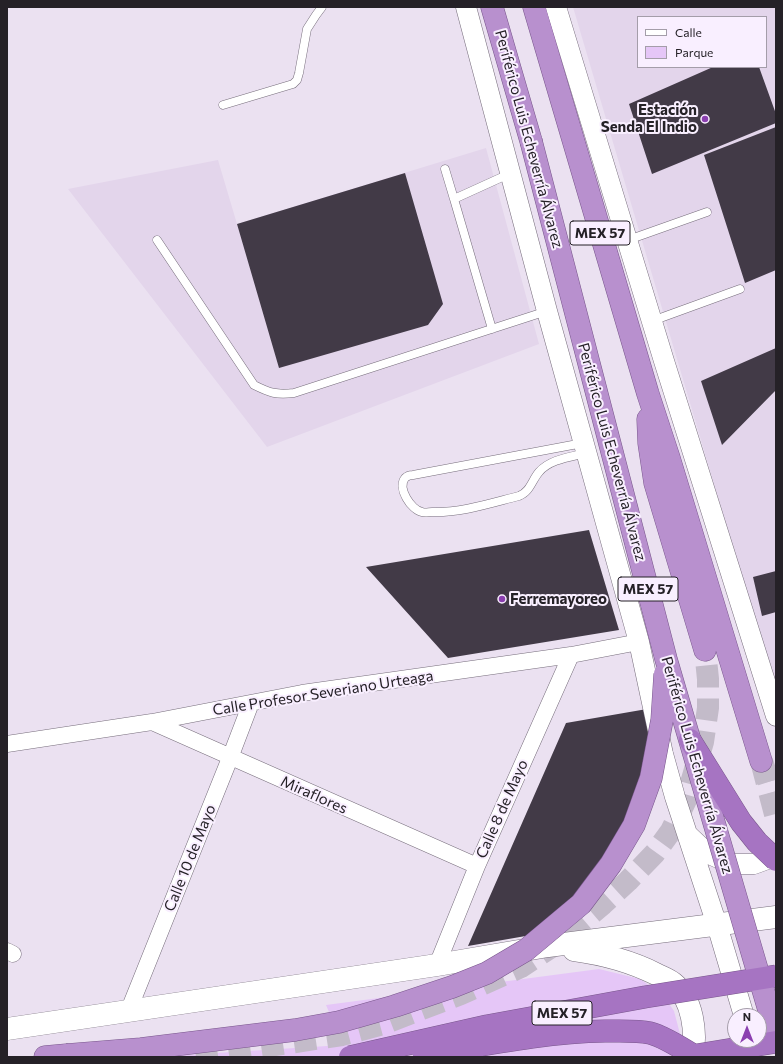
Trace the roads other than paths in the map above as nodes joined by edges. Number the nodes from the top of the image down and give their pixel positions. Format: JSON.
{"nodes":[{"id":1,"x":322,"y":7,"type":"edge"},
{"id":2,"x":466,"y":7,"type":"edge"},
{"id":3,"x":492,"y":7,"type":"edge"},
{"id":4,"x":534,"y":7,"type":"edge"},
{"id":5,"x":556,"y":7,"type":"edge"},
{"id":6,"x":223,"y":105,"type":"dead end"},
{"id":7,"x":445,"y":169,"type":"dead end"},
{"id":8,"x":509,"y":174,"type":"junction"},
{"id":9,"x":454,"y":199,"type":"junction"},
{"id":10,"x":707,"y":212,"type":"dead end"},
{"id":11,"x":157,"y":240,"type":"dead end"},
{"id":12,"x":628,"y":240,"type":"junction"},
{"id":13,"x":740,"y":289,"type":"dead end"},
{"id":14,"x":547,"y":311,"type":"junction"},
{"id":15,"x":652,"y":321,"type":"junction"},
{"id":16,"x":492,"y":329,"type":"junction"},
{"id":17,"x":648,"y":394,"type":"junction"},
{"id":18,"x":585,"y":448,"type":"junction"},
{"id":19,"x":639,"y":642,"type":"junction"},
{"id":20,"x":705,"y":650,"type":"tunnel mouth"},
{"id":21,"x":571,"y":655,"type":"junction"},
{"id":22,"x":666,"y":659,"type":"junction"},
{"id":23,"x":251,"y":703,"type":"junction"},
{"id":24,"x":776,"y":716,"type":"edge"},
{"id":25,"x":152,"y":722,"type":"junction"},
{"id":26,"x":690,"y":740,"type":"junction"},
{"id":27,"x":7,"y":744,"type":"edge"},
{"id":28,"x":230,"y":758,"type":"junction"},
{"id":29,"x":761,"y":760,"type":"tunnel mouth"},
{"id":30,"x":685,"y":832,"type":"junction"},
{"id":31,"x":776,"y":854,"type":"edge"},
{"id":32,"x":776,"y":860,"type":"edge"},
{"id":33,"x":477,"y":866,"type":"junction"},
{"id":34,"x":776,"y":917,"type":"edge"},
{"id":35,"x":717,"y":925,"type":"junction"},
{"id":36,"x":548,"y":946,"type":"junction"},
{"id":37,"x":437,"y":965,"type":"junction"},
{"id":38,"x":776,"y":976,"type":"edge"},
{"id":39,"x":742,"y":1008,"type":"edge"},
{"id":40,"x":128,"y":1012,"type":"junction"},
{"id":41,"x":7,"y":1029,"type":"edge"},
{"id":42,"x":776,"y":1034,"type":"edge"},
{"id":43,"x":776,"y":1042,"type":"edge"},
{"id":44,"x":45,"y":1057,"type":"edge"},
{"id":45,"x":350,"y":1057,"type":"edge"},
{"id":46,"x":411,"y":1057,"type":"edge"},
{"id":47,"x":685,"y":1057,"type":"edge"},
{"id":48,"x":692,"y":1057,"type":"edge"},
{"id":49,"x":696,"y":1057,"type":"edge"}],
"edges":[{"from":1,"to":6,"type":"lane"},
{"from":2,"to":8,"type":"street"},
{"from":3,"to":22,"type":"highway","name":"Periférico Luis Echeverría Álvarez","number":"MEX 57","bridge":true},
{"from":4,"to":17,"type":"highway","number":"MEX 57"},
{"from":5,"to":12,"type":"street"},
{"from":7,"to":9,"type":"lane"},
{"from":8,"to":9,"type":"lane"},
{"from":8,"to":14,"type":"street"},
{"from":9,"to":16,"type":"lane"},
{"from":10,"to":12,"type":"lane"},
{"from":11,"to":16,"type":"lane"},
{"from":12,"to":15,"type":"street"},
{"from":13,"to":15,"type":"lane"},
{"from":14,"to":16,"type":"lane"},
{"from":14,"to":18,"type":"street"},
{"from":15,"to":24,"type":"street"},
{"from":17,"to":20,"type":"highway"},
{"from":17,"to":29,"type":"highway","number":"MEX 57"},
{"from":18,"to":18,"type":"lane"},
{"from":18,"to":19,"type":"street"},
{"from":19,"to":21,"type":"street","name":"Calle Profesor Severiano Urteaga"},
{"from":19,"to":30,"type":"street"},
{"from":21,"to":23,"type":"street","name":"Calle Profesor Severiano Urteaga"},
{"from":21,"to":33,"type":"street","name":"Calle 8 de Mayo"},
{"from":22,"to":26,"type":"highway","name":"Periférico Luis Echeverría Álvarez","number":"MEX 57","bridge":true},
{"from":22,"to":44,"type":"highway","bridge":true},
{"from":23,"to":25,"type":"street","name":"Calle Profesor Severiano Urteaga"},
{"from":23,"to":28,"type":"street","name":"Calle 10 de Mayo"},
{"from":25,"to":27,"type":"street","name":"Calle Profesor Severiano Urteaga"},
{"from":25,"to":28,"type":"street","name":"Miraflores"},
{"from":26,"to":32,"type":"highway","bridge":true},
{"from":26,"to":42,"type":"highway","name":"Periférico Luis Echeverría Álvarez","number":"MEX 57","bridge":true},
{"from":28,"to":33,"type":"street","name":"Miraflores"},
{"from":28,"to":40,"type":"street","name":"Calle 10 de Mayo"},
{"from":30,"to":31,"type":"street"},
{"from":30,"to":35,"type":"street"},
{"from":33,"to":37,"type":"street","name":"Calle 8 de Mayo"},
{"from":34,"to":35,"type":"main road"},
{"from":35,"to":36,"type":"main road"},
{"from":35,"to":39,"type":"street"},
{"from":36,"to":37,"type":"main road"},
{"from":36,"to":48,"type":"main road"},
{"from":37,"to":40,"type":"main road"},
{"from":38,"to":45,"type":"highway","number":"MEX 57","bridge":true},
{"from":40,"to":41,"type":"main road"},
{"from":43,"to":47,"type":"highway","bridge":true},
{"from":46,"to":49,"type":"highway","bridge":true}]}
